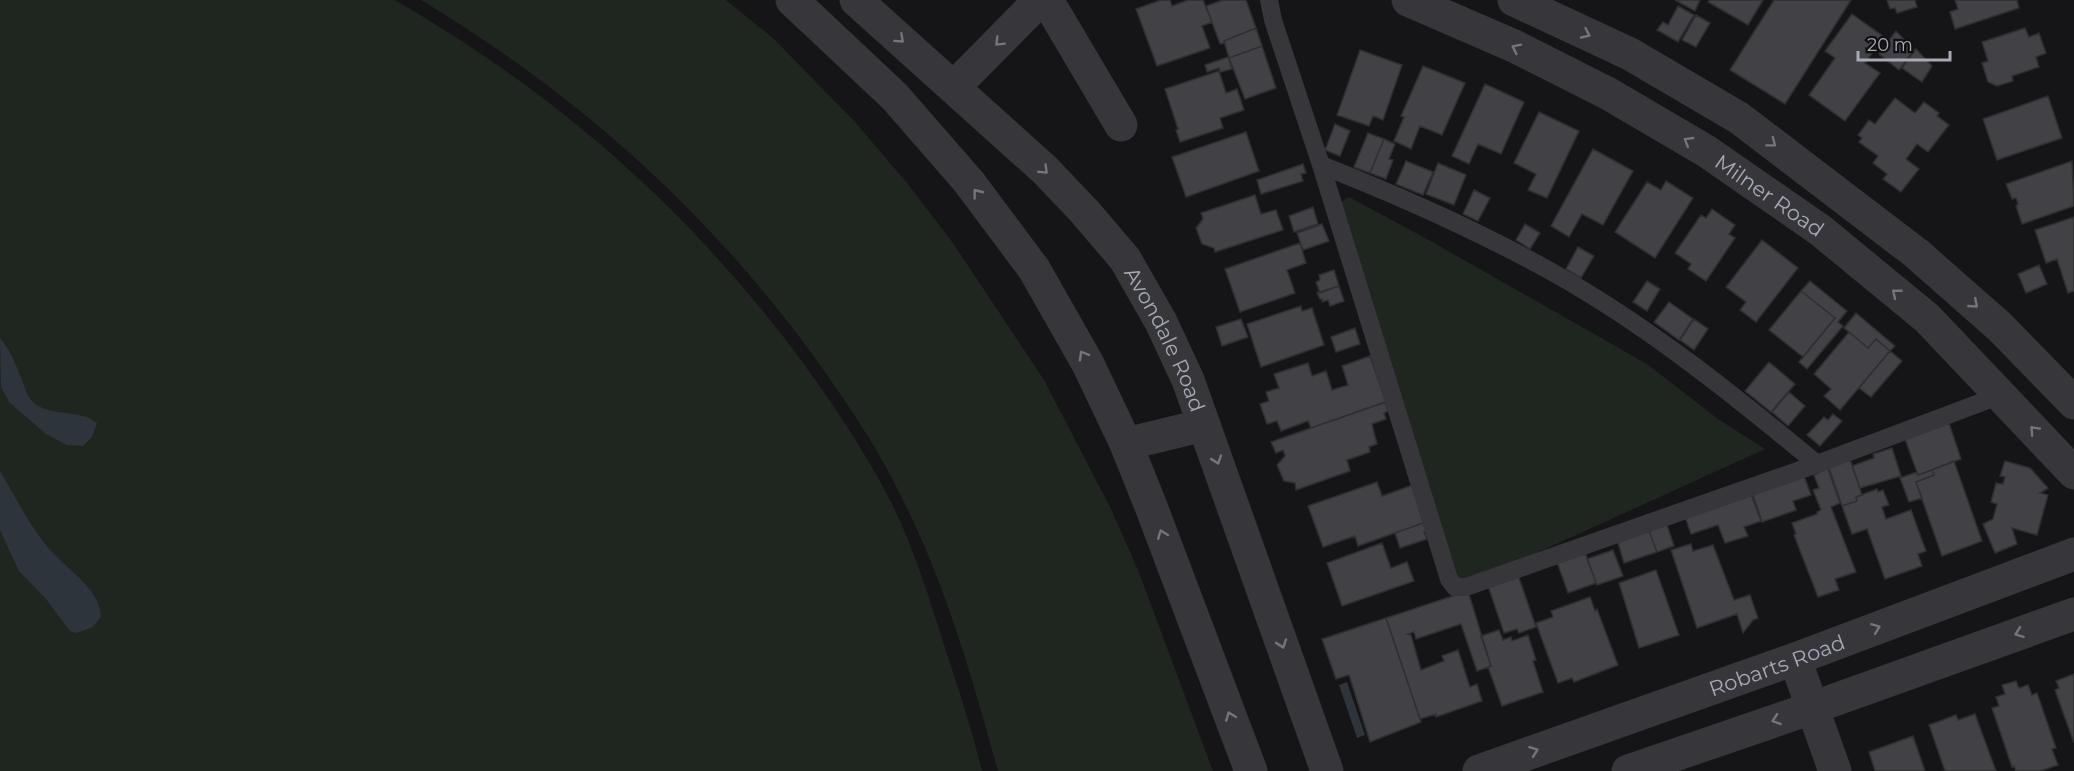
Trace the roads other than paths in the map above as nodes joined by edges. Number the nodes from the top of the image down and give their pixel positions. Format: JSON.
{"nodes":[{"id":1,"x":792,"y":0,"type":"edge"},
{"id":2,"x":856,"y":0,"type":"edge"},
{"id":3,"x":1040,"y":0,"type":"edge"},
{"id":4,"x":1047,"y":0,"type":"edge"},
{"id":5,"x":1269,"y":0,"type":"edge"},
{"id":6,"x":1408,"y":0,"type":"edge"},
{"id":7,"x":1514,"y":0,"type":"edge"},
{"id":8,"x":1630,"y":54,"type":"junction"},
{"id":9,"x":954,"y":87,"type":"junction"},
{"id":10,"x":1609,"y":94,"type":"junction"},
{"id":11,"x":1742,"y":120,"type":"junction"},
{"id":12,"x":1121,"y":125,"type":"dead end"},
{"id":13,"x":1716,"y":159,"type":"junction"},
{"id":14,"x":1321,"y":165,"type":"junction"},
{"id":15,"x":2000,"y":327,"type":"junction"},
{"id":16,"x":1968,"y":361,"type":"junction"},
{"id":17,"x":2001,"y":395,"type":"junction"},
{"id":18,"x":2074,"y":403,"type":"edge"},
{"id":19,"x":1204,"y":425,"type":"junction"},
{"id":20,"x":1126,"y":444,"type":"junction"},
{"id":21,"x":1817,"y":464,"type":"junction"},
{"id":22,"x":2074,"y":473,"type":"edge"},
{"id":23,"x":2074,"y":554,"type":"edge"},
{"id":24,"x":2074,"y":614,"type":"edge"},
{"id":25,"x":1795,"y":659,"type":"junction"},
{"id":26,"x":1812,"y":708,"type":"junction"},
{"id":27,"x":1251,"y":771,"type":"edge"},
{"id":28,"x":1327,"y":771,"type":"edge"},
{"id":29,"x":1479,"y":771,"type":"edge"},
{"id":30,"x":1628,"y":771,"type":"edge"},
{"id":31,"x":1835,"y":771,"type":"edge"}],
"edges":[{"from":20,"to":1,"type":"street","one_way":true},
{"from":2,"to":9,"type":"street","name":"Avondale Road","one_way":true},
{"from":3,"to":9,"type":"street","one_way":true},
{"from":4,"to":12,"type":"street"},
{"from":5,"to":14,"type":"lane"},
{"from":10,"to":6,"type":"street","name":"Milner Road","one_way":true},
{"from":7,"to":8,"type":"street","name":"Milner Road","one_way":true},
{"from":8,"to":10,"type":"street"},
{"from":8,"to":11,"type":"street","name":"Milner Road"},
{"from":9,"to":19,"type":"street","name":"Avondale Road","one_way":true},
{"from":13,"to":10,"type":"street","name":"Milner Road","one_way":true},
{"from":11,"to":13,"type":"street"},
{"from":11,"to":15,"type":"street","name":"Milner Road","one_way":true},
{"from":16,"to":13,"type":"street","name":"Milner Road","one_way":true},
{"from":14,"to":21,"type":"lane"},
{"from":14,"to":21,"type":"lane"},
{"from":15,"to":16,"type":"street"},
{"from":15,"to":18,"type":"street","name":"Milner Road"},
{"from":16,"to":17,"type":"street","name":"Milner Road"},
{"from":17,"to":21,"type":"lane"},
{"from":22,"to":17,"type":"street","name":"Milner Road","one_way":true},
{"from":19,"to":20,"type":"street"},
{"from":19,"to":28,"type":"street","name":"Avondale Road","one_way":true},
{"from":27,"to":20,"type":"street","one_way":true},
{"from":25,"to":23,"type":"street","name":"Robarts Road","one_way":true},
{"from":24,"to":26,"type":"street","one_way":true},
{"from":25,"to":26,"type":"street"},
{"from":29,"to":25,"type":"street","name":"Robarts Road","one_way":true},
{"from":26,"to":30,"type":"street","one_way":true},
{"from":26,"to":31,"type":"street"}]}
